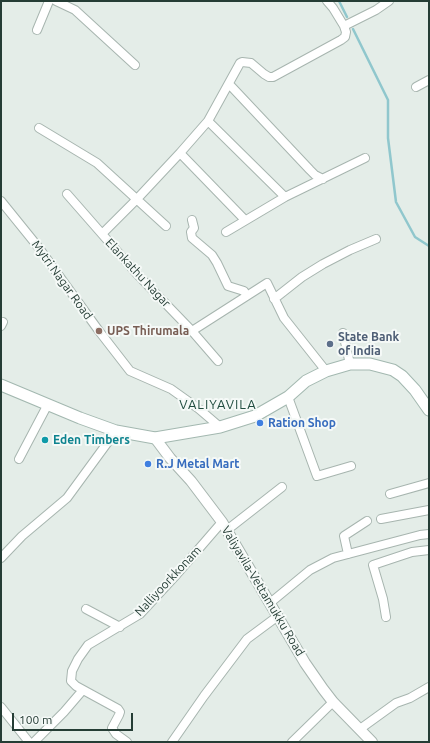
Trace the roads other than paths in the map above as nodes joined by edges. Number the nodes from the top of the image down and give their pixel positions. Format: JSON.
{"nodes":[{"id":1,"x":49,"y":1,"type":"edge"},
{"id":2,"x":56,"y":1,"type":"edge"},
{"id":3,"x":327,"y":1,"type":"edge"},
{"id":4,"x":389,"y":1,"type":"edge"},
{"id":5,"x":344,"y":26,"type":"junction"},
{"id":6,"x":37,"y":30,"type":"dead end"},
{"id":7,"x":135,"y":66,"type":"dead end"},
{"id":8,"x":429,"y":80,"type":"edge"},
{"id":9,"x":229,"y":84,"type":"junction"},
{"id":10,"x":416,"y":87,"type":"dead end"},
{"id":11,"x":208,"y":121,"type":"junction"},
{"id":12,"x":39,"y":128,"type":"dead end"},
{"id":13,"x":180,"y":153,"type":"junction"},
{"id":14,"x":365,"y":158,"type":"dead end"},
{"id":15,"x":322,"y":179,"type":"junction"},
{"id":16,"x":67,"y":194,"type":"dead end"},
{"id":17,"x":285,"y":197,"type":"junction"},
{"id":18,"x":137,"y":199,"type":"junction"},
{"id":19,"x":1,"y":201,"type":"edge"},
{"id":20,"x":192,"y":220,"type":"dead end"},
{"id":21,"x":245,"y":220,"type":"junction"},
{"id":22,"x":166,"y":226,"type":"dead end"},
{"id":23,"x":226,"y":232,"type":"dead end"},
{"id":24,"x":102,"y":234,"type":"junction"},
{"id":25,"x":376,"y":239,"type":"dead end"},
{"id":26,"x":246,"y":296,"type":"junction"},
{"id":27,"x":274,"y":299,"type":"junction"},
{"id":28,"x":192,"y":331,"type":"junction"},
{"id":29,"x":343,"y":333,"type":"dead end"},
{"id":30,"x":218,"y":361,"type":"dead end"},
{"id":31,"x":350,"y":364,"type":"junction"},
{"id":32,"x":326,"y":371,"type":"junction"},
{"id":33,"x":1,"y":385,"type":"edge"},
{"id":34,"x":288,"y":397,"type":"junction"},
{"id":35,"x":48,"y":404,"type":"junction"},
{"id":36,"x":429,"y":410,"type":"edge"},
{"id":37,"x":220,"y":427,"type":"junction"},
{"id":38,"x":116,"y":431,"type":"junction"},
{"id":39,"x":155,"y":438,"type":"junction"},
{"id":40,"x":19,"y":458,"type":"dead end"},
{"id":41,"x":351,"y":466,"type":"dead end"},
{"id":42,"x":429,"y":484,"type":"edge"},
{"id":43,"x":282,"y":487,"type":"dead end"},
{"id":44,"x":390,"y":494,"type":"dead end"},
{"id":45,"x":429,"y":510,"type":"edge"},
{"id":46,"x":381,"y":519,"type":"dead end"},
{"id":47,"x":367,"y":521,"type":"dead end"},
{"id":48,"x":224,"y":526,"type":"junction"},
{"id":49,"x":429,"y":534,"type":"edge"},
{"id":50,"x":429,"y":550,"type":"edge"},
{"id":51,"x":348,"y":554,"type":"junction"},
{"id":52,"x":1,"y":558,"type":"edge"},
{"id":53,"x":270,"y":603,"type":"junction"},
{"id":54,"x":86,"y":610,"type":"dead end"},
{"id":55,"x":278,"y":616,"type":"junction"},
{"id":56,"x":386,"y":616,"type":"dead end"},
{"id":57,"x":120,"y":627,"type":"junction"},
{"id":58,"x":429,"y":687,"type":"edge"},
{"id":59,"x":82,"y":690,"type":"junction"},
{"id":60,"x":333,"y":702,"type":"junction"},
{"id":61,"x":1,"y":707,"type":"edge"},
{"id":62,"x":360,"y":729,"type":"junction"},
{"id":63,"x":30,"y":742,"type":"edge"},
{"id":64,"x":34,"y":742,"type":"edge"},
{"id":65,"x":127,"y":742,"type":"edge"},
{"id":66,"x":172,"y":742,"type":"edge"},
{"id":67,"x":292,"y":742,"type":"edge"},
{"id":68,"x":372,"y":742,"type":"edge"}],
"edges":[{"from":1,"to":6,"type":"street"},
{"from":2,"to":7,"type":"street"},
{"from":3,"to":5,"type":"street"},
{"from":4,"to":5,"type":"street"},
{"from":5,"to":9,"type":"street"},
{"from":8,"to":10,"type":"street"},
{"from":9,"to":11,"type":"street"},
{"from":9,"to":15,"type":"street"},
{"from":11,"to":13,"type":"street"},
{"from":11,"to":17,"type":"street"},
{"from":12,"to":18,"type":"street"},
{"from":13,"to":18,"type":"street"},
{"from":13,"to":21,"type":"street"},
{"from":14,"to":15,"type":"street"},
{"from":15,"to":17,"type":"street"},
{"from":16,"to":24,"type":"street","name":"Elankathu Nagar"},
{"from":17,"to":21,"type":"street"},
{"from":18,"to":22,"type":"street"},
{"from":18,"to":24,"type":"street"},
{"from":19,"to":37,"type":"street","name":"Mytri Nagar Road"},
{"from":20,"to":26,"type":"street"},
{"from":21,"to":23,"type":"street"},
{"from":24,"to":28,"type":"street","name":"Elankathu Nagar"},
{"from":25,"to":27,"type":"street"},
{"from":26,"to":27,"type":"street"},
{"from":26,"to":28,"type":"street"},
{"from":27,"to":32,"type":"street"},
{"from":28,"to":30,"type":"street","name":"Elankathu Nagar"},
{"from":29,"to":31,"type":"street"},
{"from":31,"to":32,"type":"main road"},
{"from":31,"to":36,"type":"main road"},
{"from":32,"to":34,"type":"main road"},
{"from":33,"to":35,"type":"main road"},
{"from":34,"to":37,"type":"main road"},
{"from":34,"to":41,"type":"street"},
{"from":35,"to":38,"type":"main road"},
{"from":35,"to":40,"type":"street"},
{"from":37,"to":39,"type":"main road"},
{"from":38,"to":39,"type":"main road"},
{"from":38,"to":52,"type":"street"},
{"from":39,"to":48,"type":"street","name":"Valiyavila-Vettamukku Road"},
{"from":42,"to":44,"type":"street"},
{"from":43,"to":48,"type":"street","name":"Nalliyoorkkonam"},
{"from":45,"to":46,"type":"street"},
{"from":47,"to":51,"type":"street"},
{"from":48,"to":53,"type":"street","name":"Valiyavila-Vettamukku Road"},
{"from":48,"to":57,"type":"street","name":"Nalliyoorkkonam"},
{"from":49,"to":51,"type":"street"},
{"from":50,"to":56,"type":"street"},
{"from":51,"to":53,"type":"street"},
{"from":53,"to":55,"type":"street","name":"Valiyavila-Vettamukku Road"},
{"from":54,"to":57,"type":"street"},
{"from":55,"to":60,"type":"street","name":"Valiyavila-Vettamukku Road"},
{"from":55,"to":66,"type":"street"},
{"from":57,"to":59,"type":"street","name":"Nalliyoorkkonam"},
{"from":58,"to":62,"type":"street"},
{"from":59,"to":64,"type":"street"},
{"from":59,"to":65,"type":"street"},
{"from":60,"to":62,"type":"street","name":"Valiyavila-Vettamukku Road"},
{"from":60,"to":67,"type":"street"},
{"from":61,"to":63,"type":"street"},
{"from":62,"to":68,"type":"street","name":"Valiyavila-Vettamukku Road"}]}
